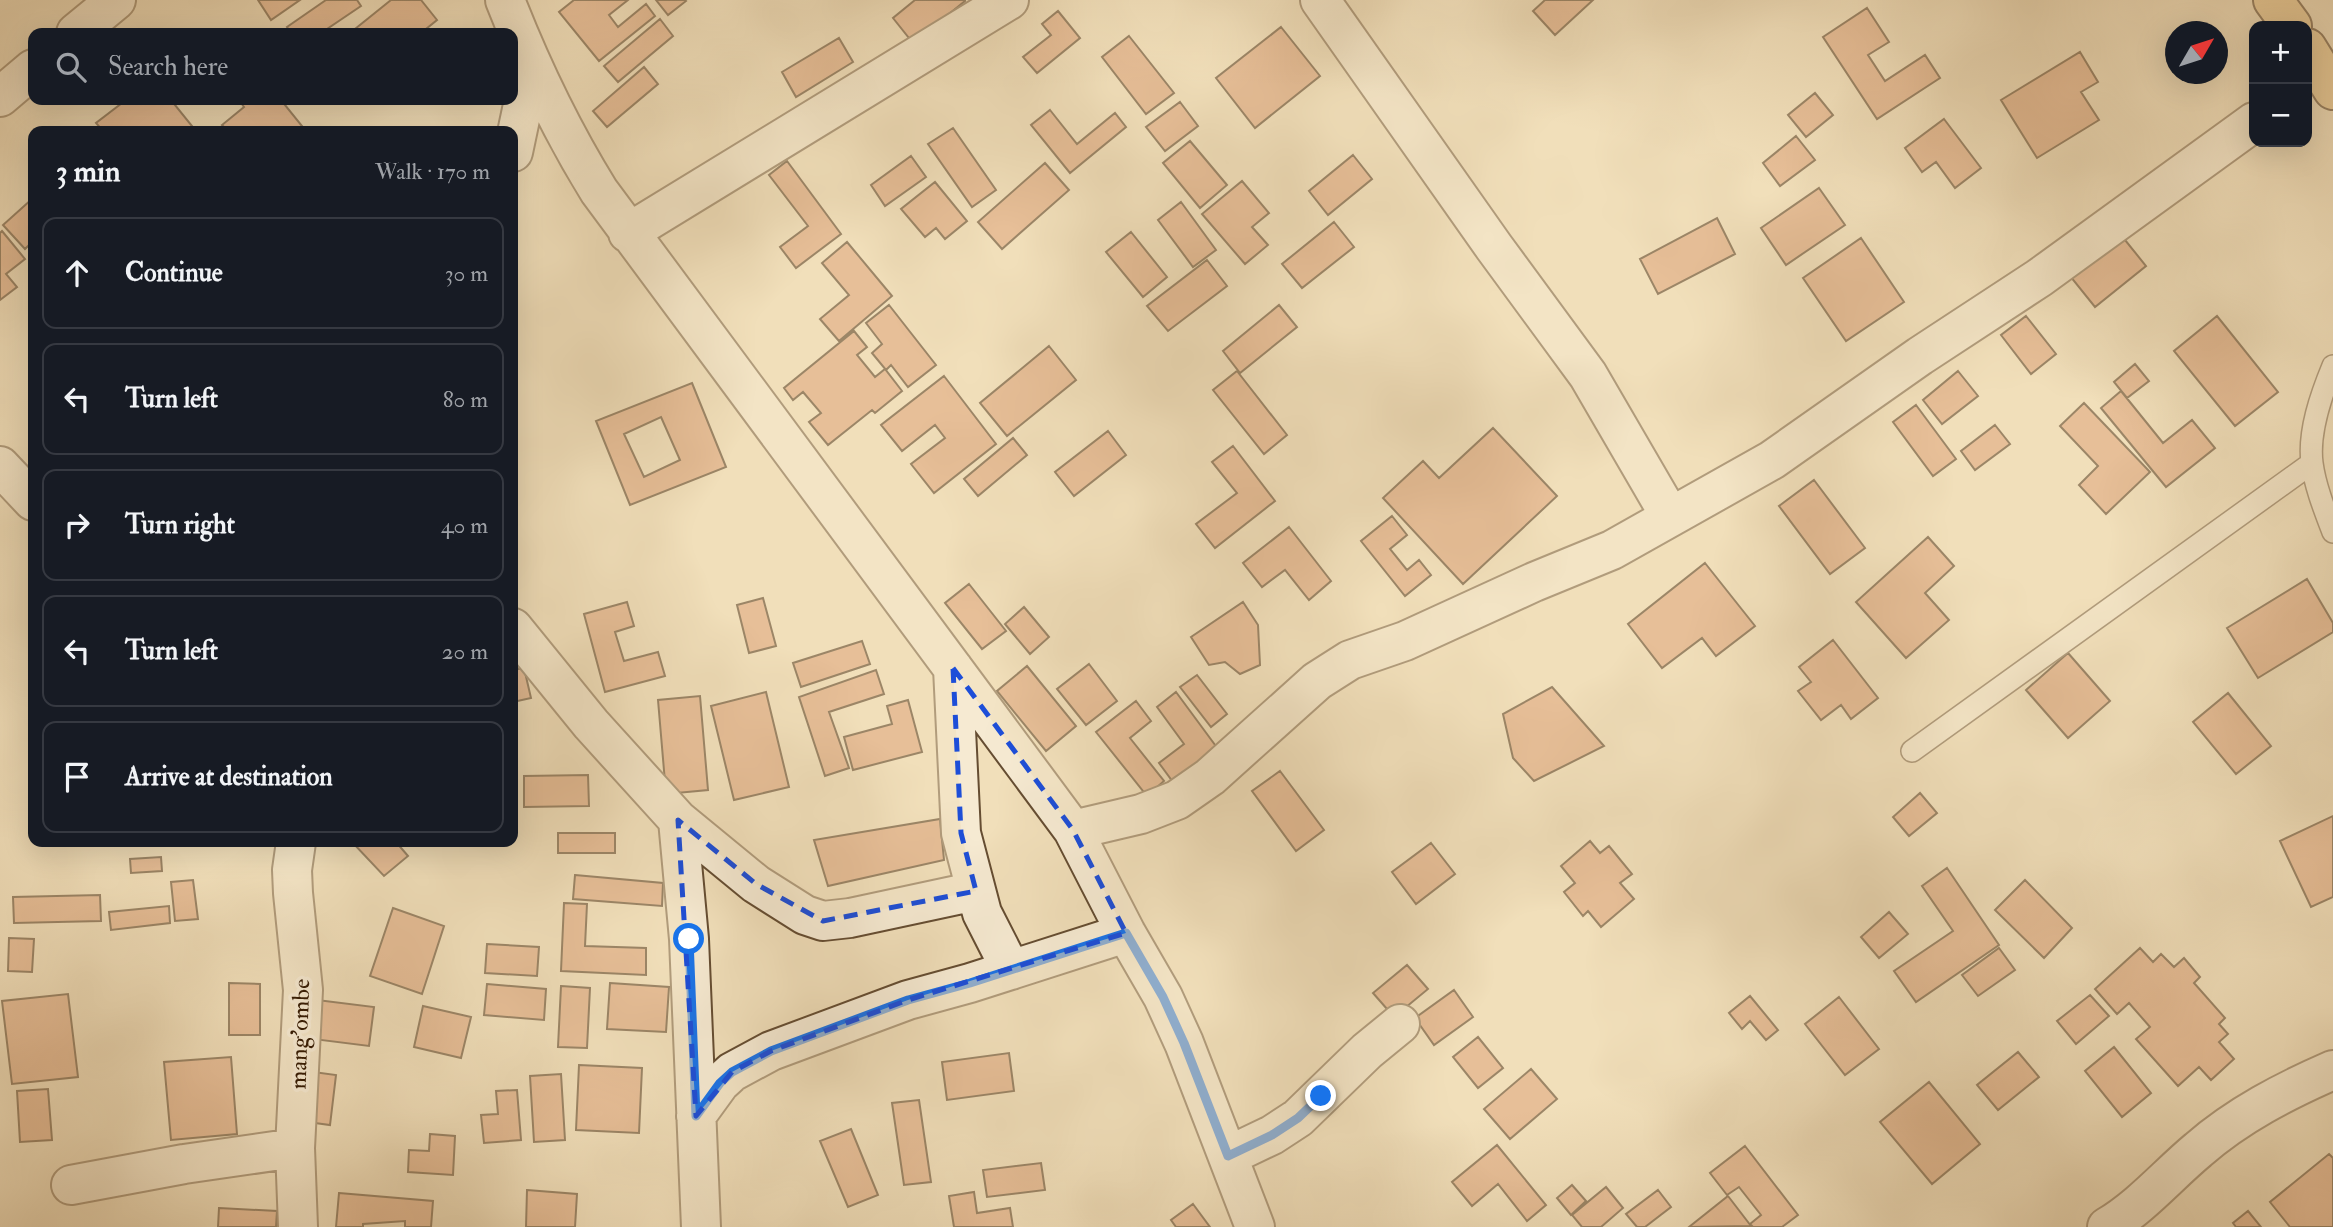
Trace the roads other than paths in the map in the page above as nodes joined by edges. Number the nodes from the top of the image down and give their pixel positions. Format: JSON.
{"nodes":[{"id":1,"x":116,"y":0,"type":"edge"},
{"id":2,"x":505,"y":0,"type":"edge"},
{"id":3,"x":1009,"y":0,"type":"edge"},
{"id":4,"x":1321,"y":0,"type":"edge"},
{"id":5,"x":2273,"y":0,"type":"edge"},
{"id":6,"x":2288,"y":21,"type":"edge"},
{"id":7,"x":82,"y":28,"type":"edge"},
{"id":8,"x":516,"y":28,"type":"edge"},
{"id":9,"x":518,"y":34,"type":"edge"},
{"id":10,"x":531,"y":67,"type":"junction"},
{"id":11,"x":28,"y":73,"type":"edge"},
{"id":12,"x":0,"y":97,"type":"edge"},
{"id":13,"x":2249,"y":126,"type":"edge"},
{"id":14,"x":518,"y":128,"type":"edge"},
{"id":15,"x":628,"y":233,"type":"junction"},
{"id":16,"x":2333,"y":366,"type":"edge"},
{"id":17,"x":2312,"y":463,"type":"junction"},
{"id":18,"x":0,"y":466,"type":"edge"},
{"id":19,"x":28,"y":496,"type":"edge"},
{"id":20,"x":1670,"y":516,"type":"junction"},
{"id":21,"x":2333,"y":532,"type":"edge"},
{"id":22,"x":518,"y":634,"type":"edge"},
{"id":23,"x":953,"y":668,"type":"junction"},
{"id":24,"x":1912,"y":751,"type":"dead end"},
{"id":25,"x":678,"y":820,"type":"junction"},
{"id":26,"x":1073,"y":830,"type":"junction"},
{"id":27,"x":295,"y":847,"type":"edge"},
{"id":28,"x":976,"y":891,"type":"junction"},
{"id":29,"x":1126,"y":933,"type":"junction"},
{"id":30,"x":1011,"y":970,"type":"junction"},
{"id":31,"x":1400,"y":1024,"type":"dead end"},
{"id":32,"x":2333,"y":1070,"type":"edge"},
{"id":33,"x":696,"y":1116,"type":"junction"},
{"id":34,"x":295,"y":1148,"type":"junction"},
{"id":35,"x":1228,"y":1156,"type":"junction"},
{"id":36,"x":71,"y":1185,"type":"dead end"},
{"id":37,"x":298,"y":1227,"type":"edge"},
{"id":38,"x":701,"y":1227,"type":"edge"},
{"id":39,"x":1255,"y":1227,"type":"edge"},
{"id":40,"x":2107,"y":1227,"type":"edge"}],
"edges":[{"from":1,"to":7,"type":"street"},
{"from":2,"to":8,"type":"street"},
{"from":3,"to":15,"type":"street"},
{"from":4,"to":20,"type":"street"},
{"from":5,"to":6,"type":"highway"},
{"from":9,"to":10,"type":"street"},
{"from":10,"to":14,"type":"street"},
{"from":10,"to":15,"type":"street"},
{"from":11,"to":12,"type":"street"},
{"from":13,"to":20,"type":"street"},
{"from":15,"to":23,"type":"street"},
{"from":16,"to":17,"type":"lane"},
{"from":17,"to":21,"type":"lane"},
{"from":17,"to":24,"type":"lane"},
{"from":18,"to":19,"type":"street"},
{"from":20,"to":26,"type":"street"},
{"from":22,"to":25,"type":"street"},
{"from":23,"to":26,"type":"street"},
{"from":23,"to":28,"type":"street"},
{"from":25,"to":28,"type":"street"},
{"from":25,"to":33,"type":"street"},
{"from":26,"to":29,"type":"street"},
{"from":27,"to":34,"type":"street","name":"mang'ombe"},
{"from":28,"to":30,"type":"street"},
{"from":29,"to":30,"type":"street"},
{"from":29,"to":35,"type":"street"},
{"from":30,"to":33,"type":"street"},
{"from":31,"to":35,"type":"street"},
{"from":32,"to":40,"type":"street"},
{"from":33,"to":38,"type":"street"},
{"from":34,"to":36,"type":"street"},
{"from":34,"to":37,"type":"street","name":"mang'ombe"},
{"from":35,"to":39,"type":"street"}]}
